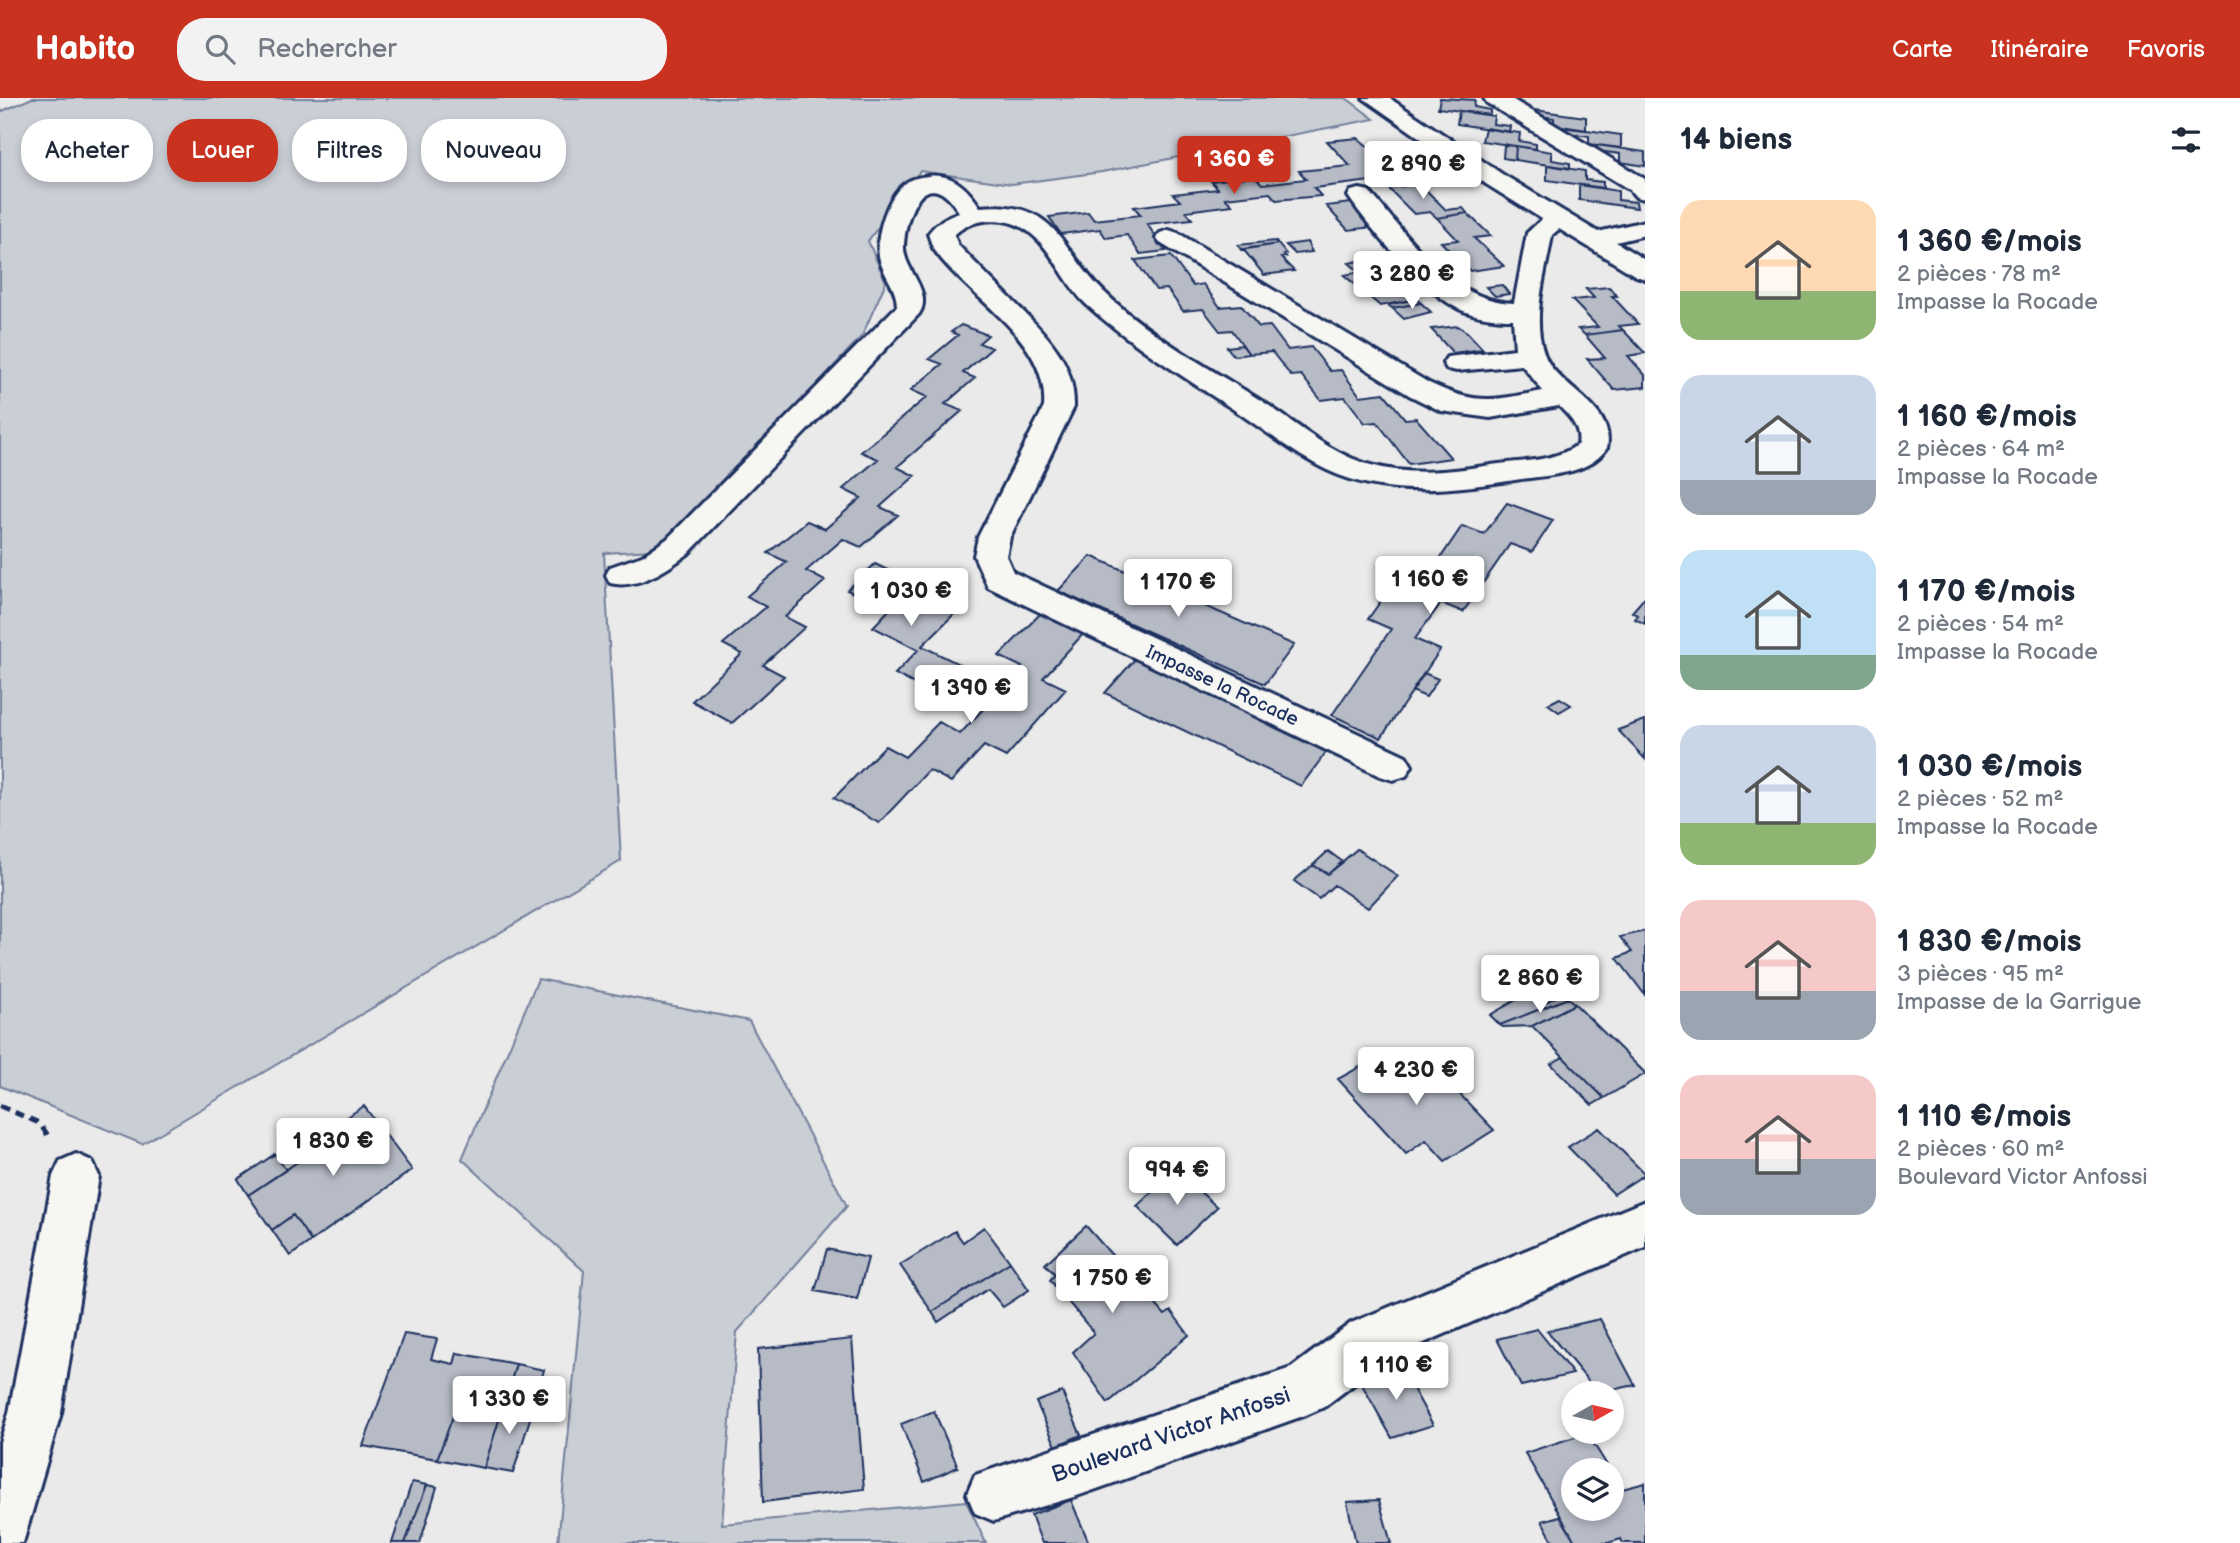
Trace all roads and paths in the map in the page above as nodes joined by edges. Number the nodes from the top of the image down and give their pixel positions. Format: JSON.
{"nodes":[{"id":1,"x":1374,"y":98,"type":"edge"},
{"id":2,"x":1495,"y":98,"type":"edge"},
{"id":3,"x":1645,"y":192,"type":"edge"},
{"id":4,"x":1360,"y":196,"type":"dead end"},
{"id":5,"x":974,"y":215,"type":"junction"},
{"id":6,"x":1560,"y":219,"type":"junction"},
{"id":7,"x":1645,"y":228,"type":"edge"},
{"id":8,"x":1170,"y":239,"type":"dead end"},
{"id":9,"x":1595,"y":240,"type":"junction"},
{"id":10,"x":1645,"y":271,"type":"edge"},
{"id":11,"x":1527,"y":312,"type":"junction"},
{"id":12,"x":1531,"y":356,"type":"junction"},
{"id":13,"x":1457,"y":363,"type":"dead end"},
{"id":14,"x":1565,"y":396,"type":"junction"},
{"id":15,"x":622,"y":575,"type":"dead end"},
{"id":16,"x":1393,"y":766,"type":"dead end"},
{"id":17,"x":0,"y":1106,"type":"edge"},
{"id":18,"x":76,"y":1177,"type":"joint"},
{"id":19,"x":1645,"y":1224,"type":"edge"},
{"id":20,"x":994,"y":1494,"type":"dead end"},
{"id":21,"x":0,"y":1532,"type":"edge"}],
"edges":[{"from":1,"to":6,"type":"street"},
{"from":2,"to":3,"type":"street"},
{"from":4,"to":11,"type":"street"},
{"from":5,"to":14,"type":"street"},
{"from":5,"to":15,"type":"street"},
{"from":5,"to":16,"type":"street","name":"Impasse la Rocade"},
{"from":6,"to":9,"type":"street"},
{"from":6,"to":11,"type":"street"},
{"from":7,"to":9,"type":"street"},
{"from":8,"to":14,"type":"street"},
{"from":9,"to":10,"type":"street"},
{"from":11,"to":12,"type":"street"},
{"from":12,"to":13,"type":"street"},
{"from":12,"to":14,"type":"street"},
{"from":17,"to":18,"type":"path"},
{"from":18,"to":21,"type":"street"},
{"from":19,"to":20,"type":"street","name":"Boulevard Victor Anfossi"}]}
